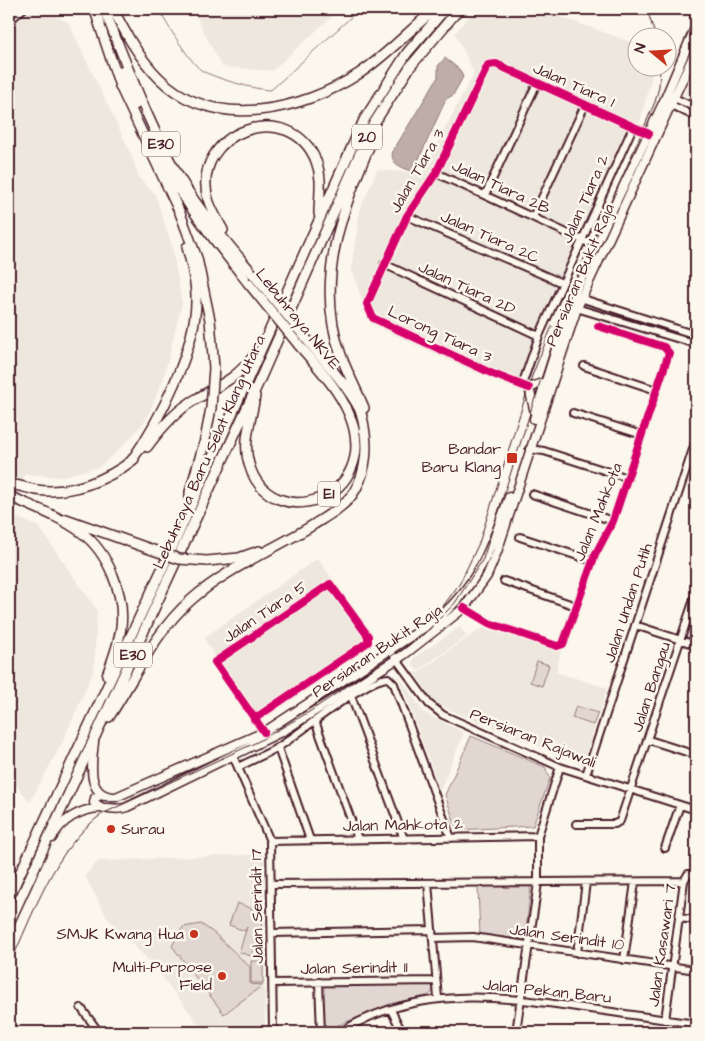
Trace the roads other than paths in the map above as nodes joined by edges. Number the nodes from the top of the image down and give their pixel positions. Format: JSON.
{"nodes":[{"id":1,"x":23,"y":9,"type":"edge"},
{"id":2,"x":94,"y":9,"type":"edge"},
{"id":3,"x":104,"y":9,"type":"edge"},
{"id":4,"x":113,"y":9,"type":"edge"},
{"id":5,"x":434,"y":9,"type":"edge"},
{"id":6,"x":445,"y":9,"type":"edge"},
{"id":7,"x":460,"y":9,"type":"edge"},
{"id":8,"x":695,"y":9,"type":"edge"},
{"id":9,"x":98,"y":20,"type":"junction"},
{"id":10,"x":9,"y":21,"type":"edge"},
{"id":11,"x":696,"y":50,"type":"edge"},
{"id":12,"x":488,"y":66,"type":"joint"},
{"id":13,"x":537,"y":83,"type":"junction"},
{"id":14,"x":392,"y":93,"type":"junction"},
{"id":15,"x":669,"y":100,"type":"junction"},
{"id":16,"x":585,"y":105,"type":"junction"},
{"id":17,"x":696,"y":108,"type":"edge"},
{"id":18,"x":696,"y":117,"type":"edge"},
{"id":19,"x":633,"y":126,"type":"junction"},
{"id":20,"x":649,"y":134,"type":"junction"},
{"id":21,"x":158,"y":169,"type":"junction"},
{"id":22,"x":436,"y":173,"type":"junction"},
{"id":23,"x":485,"y":195,"type":"junction"},
{"id":24,"x":319,"y":216,"type":"junction"},
{"id":25,"x":406,"y":216,"type":"junction"},
{"id":26,"x":533,"y":217,"type":"junction"},
{"id":27,"x":582,"y":240,"type":"junction"},
{"id":28,"x":595,"y":246,"type":"junction"},
{"id":29,"x":245,"y":264,"type":"junction"},
{"id":30,"x":384,"y":264,"type":"junction"},
{"id":31,"x":302,"y":282,"type":"joint"},
{"id":32,"x":562,"y":284,"type":"junction"},
{"id":33,"x":578,"y":297,"type":"junction"},
{"id":34,"x":574,"y":307,"type":"junction"},
{"id":35,"x":598,"y":326,"type":"dead end"},
{"id":36,"x":696,"y":335,"type":"edge"},
{"id":37,"x":539,"y":336,"type":"junction"},
{"id":38,"x":301,"y":340,"type":"junction"},
{"id":39,"x":696,"y":344,"type":"edge"},
{"id":40,"x":261,"y":346,"type":"junction"},
{"id":41,"x":584,"y":366,"type":"dead end"},
{"id":42,"x":545,"y":382,"type":"junction"},
{"id":43,"x":257,"y":386,"type":"junction"},
{"id":44,"x":525,"y":386,"type":"junction"},
{"id":45,"x":656,"y":390,"type":"junction"},
{"id":46,"x":572,"y":413,"type":"dead end"},
{"id":47,"x":535,"y":415,"type":"junction"},
{"id":48,"x":642,"y":435,"type":"junction"},
{"id":49,"x":696,"y":440,"type":"edge"},
{"id":50,"x":530,"y":447,"type":"junction"},
{"id":51,"x":130,"y":463,"type":"junction"},
{"id":52,"x":628,"y":478,"type":"junction"},
{"id":53,"x":362,"y":479,"type":"junction"},
{"id":54,"x":9,"y":484,"type":"edge"},
{"id":55,"x":532,"y":494,"type":"dead end"},
{"id":56,"x":9,"y":496,"type":"edge"},
{"id":57,"x":189,"y":508,"type":"junction"},
{"id":58,"x":47,"y":513,"type":"junction"},
{"id":59,"x":613,"y":521,"type":"junction"},
{"id":60,"x":520,"y":537,"type":"dead end"},
{"id":61,"x":287,"y":541,"type":"junction"},
{"id":62,"x":593,"y":561,"type":"junction"},
{"id":63,"x":504,"y":581,"type":"dead end"},
{"id":64,"x":696,"y":593,"type":"edge"},
{"id":65,"x":576,"y":606,"type":"junction"},
{"id":66,"x":464,"y":608,"type":"junction"},
{"id":67,"x":635,"y":625,"type":"junction"},
{"id":68,"x":681,"y":640,"type":"junction"},
{"id":69,"x":696,"y":645,"type":"edge"},
{"id":70,"x":389,"y":649,"type":"junction"},
{"id":71,"x":396,"y":659,"type":"junction"},
{"id":72,"x":352,"y":696,"type":"junction"},
{"id":73,"x":96,"y":711,"type":"junction"},
{"id":74,"x":254,"y":719,"type":"junction"},
{"id":75,"x":315,"y":721,"type":"junction"},
{"id":76,"x":264,"y":732,"type":"junction"},
{"id":77,"x":94,"y":740,"type":"junction"},
{"id":78,"x":649,"y":740,"type":"junction"},
{"id":79,"x":278,"y":748,"type":"junction"},
{"id":80,"x":696,"y":754,"type":"edge"},
{"id":81,"x":233,"y":756,"type":"junction"},
{"id":82,"x":560,"y":766,"type":"junction"},
{"id":83,"x":238,"y":767,"type":"junction"},
{"id":84,"x":586,"y":775,"type":"junction"},
{"id":85,"x":632,"y":789,"type":"junction"},
{"id":86,"x":106,"y":796,"type":"junction"},
{"id":87,"x":680,"y":805,"type":"junction"},
{"id":88,"x":101,"y":808,"type":"junction"},
{"id":89,"x":696,"y":810,"type":"edge"},
{"id":90,"x":576,"y":824,"type":"dead end"},
{"id":91,"x":538,"y":836,"type":"junction"},
{"id":92,"x":451,"y":838,"type":"junction"},
{"id":93,"x":358,"y":839,"type":"junction"},
{"id":94,"x":404,"y":839,"type":"junction"},
{"id":95,"x":310,"y":840,"type":"junction"},
{"id":96,"x":270,"y":841,"type":"junction"},
{"id":97,"x":665,"y":848,"type":"dead end"},
{"id":98,"x":696,"y":875,"type":"edge"},
{"id":99,"x":28,"y":881,"type":"junction"},
{"id":100,"x":684,"y":881,"type":"junction"},
{"id":101,"x":538,"y":882,"type":"junction"},
{"id":102,"x":586,"y":882,"type":"junction"},
{"id":103,"x":636,"y":882,"type":"junction"},
{"id":104,"x":428,"y":883,"type":"junction"},
{"id":105,"x":271,"y":884,"type":"junction"},
{"id":106,"x":9,"y":897,"type":"edge"},
{"id":107,"x":679,"y":918,"type":"junction"},
{"id":108,"x":696,"y":920,"type":"edge"},
{"id":109,"x":9,"y":923,"type":"edge"},
{"id":110,"x":432,"y":930,"type":"junction"},
{"id":111,"x":272,"y":933,"type":"junction"},
{"id":112,"x":433,"y":938,"type":"junction"},
{"id":113,"x":529,"y":946,"type":"junction"},
{"id":114,"x":577,"y":953,"type":"junction"},
{"id":115,"x":624,"y":960,"type":"junction"},
{"id":116,"x":672,"y":967,"type":"junction"},
{"id":117,"x":696,"y":970,"type":"edge"},
{"id":118,"x":436,"y":981,"type":"junction"},
{"id":119,"x":318,"y":982,"type":"junction"},
{"id":120,"x":272,"y":983,"type":"junction"},
{"id":121,"x":438,"y":998,"type":"junction"},
{"id":122,"x":522,"y":999,"type":"junction"},
{"id":123,"x":81,"y":1008,"type":"dead end"},
{"id":124,"x":391,"y":1010,"type":"junction"},
{"id":125,"x":665,"y":1020,"type":"junction"},
{"id":126,"x":696,"y":1024,"type":"edge"},
{"id":127,"x":99,"y":1032,"type":"edge"},
{"id":128,"x":273,"y":1032,"type":"edge"},
{"id":129,"x":321,"y":1032,"type":"edge"},
{"id":130,"x":341,"y":1032,"type":"edge"},
{"id":131,"x":402,"y":1032,"type":"edge"},
{"id":132,"x":516,"y":1032,"type":"edge"}],
"edges":[{"from":1,"to":10,"type":"street"},
{"from":2,"to":9,"type":"highway","name":"Lebuhraya NKVE","number":"E1"},
{"from":3,"to":29,"type":"highway","number":"E30"},
{"from":4,"to":5,"type":"highway"},
{"from":6,"to":24,"type":"highway","name":"Lebuhraya Baru Selat Klang Utara","number":"20"},
{"from":7,"to":14,"type":"highway","name":"Lebuhraya Baru Selat Klang Utara","number":"20"},
{"from":8,"to":15,"type":"main road","name":"Persiaran Bukit Raja"},
{"from":9,"to":21,"type":"highway"},
{"from":9,"to":38,"type":"highway","name":"Lebuhraya NKVE","number":"E1","bridge":true},
{"from":11,"to":15,"type":"main road","name":"Persiaran Bukit Raja"},
{"from":12,"to":13,"type":"street","name":"Jalan Tiara 1"},
{"from":12,"to":22,"type":"street","name":"Jalan Tiara 3"},
{"from":13,"to":16,"type":"street","name":"Jalan Tiara 1"},
{"from":13,"to":23,"type":"street"},
{"from":14,"to":31,"type":"highway","name":"Lebuhraya Baru Selat Klang Utara","number":"20"},
{"from":14,"to":53,"type":"highway"},
{"from":15,"to":17,"type":"street"},
{"from":15,"to":18,"type":"street"},
{"from":15,"to":20,"type":"main road","name":"Persiaran Bukit Raja"},
{"from":15,"to":33,"type":"main road","name":"Persiaran Bukit Raja"},
{"from":16,"to":19,"type":"street","name":"Jalan Tiara 1"},
{"from":16,"to":26,"type":"street"},
{"from":19,"to":20,"type":"street","name":"Jalan Tiara 1"},
{"from":19,"to":27,"type":"street","name":"Jalan Tiara 2"},
{"from":20,"to":28,"type":"main road","name":"Persiaran Bukit Raja"},
{"from":21,"to":51,"type":"highway"},
{"from":21,"to":57,"type":"highway","bridge":true},
{"from":22,"to":23,"type":"street","name":"Jalan Tiara 2B"},
{"from":22,"to":25,"type":"street","name":"Jalan Tiara 3"},
{"from":23,"to":26,"type":"street","name":"Jalan Tiara 2B"},
{"from":24,"to":29,"type":"highway"},
{"from":24,"to":40,"type":"highway","name":"Lebuhraya Baru Selat Klang Utara","number":"E30"},
{"from":25,"to":30,"type":"street","name":"Jalan Tiara 3"},
{"from":25,"to":32,"type":"street","name":"Jalan Tiara 2C"},
{"from":26,"to":27,"type":"street","name":"Jalan Tiara 2B"},
{"from":27,"to":28,"type":"street","name":"Jalan Tiara 2B"},
{"from":27,"to":32,"type":"street","name":"Jalan Tiara 2"},
{"from":28,"to":33,"type":"main road","name":"Persiaran Bukit Raja"},
{"from":29,"to":38,"type":"highway","number":"E30","bridge":true},
{"from":30,"to":37,"type":"street","name":"Jalan Tiara 2D"},
{"from":30,"to":44,"type":"street","name":"Lorong Tiara 3"},
{"from":31,"to":43,"type":"highway","name":"Lebuhraya Baru Selat Klang Utara","number":"E30"},
{"from":32,"to":37,"type":"street","name":"Jalan Tiara 2"},
{"from":33,"to":34,"type":"main road","name":"Persiaran Bukit Raja"},
{"from":33,"to":36,"type":"street"},
{"from":34,"to":39,"type":"street"},
{"from":34,"to":42,"type":"main road","name":"Persiaran Bukit Raja"},
{"from":34,"to":50,"type":"main road","name":"Persiaran Bukit Raja"},
{"from":35,"to":45,"type":"street","name":"Jalan Mahkota"},
{"from":37,"to":44,"type":"street","name":"Jalan Tiara 2"},
{"from":38,"to":43,"type":"highway","name":"Lebuhraya NKVE","number":"E1"},
{"from":38,"to":53,"type":"highway","number":"E30"},
{"from":40,"to":51,"type":"highway"},
{"from":40,"to":57,"type":"highway","name":"Lebuhraya Baru Selat Klang Utara","number":"E30"},
{"from":41,"to":45,"type":"street"},
{"from":42,"to":44,"type":"main road"},
{"from":42,"to":47,"type":"main road","name":"Persiaran Bukit Raja"},
{"from":43,"to":77,"type":"highway","name":"Lebuhraya Baru Selat Klang Utara","number":"E30"},
{"from":44,"to":47,"type":"main road"},
{"from":45,"to":48,"type":"street","name":"Jalan Mahkota"},
{"from":46,"to":48,"type":"street"},
{"from":47,"to":70,"type":"main road","name":"Persiaran Bukit Raja"},
{"from":48,"to":52,"type":"street","name":"Jalan Mahkota"},
{"from":49,"to":67,"type":"street","name":"Jalan Undan Putih"},
{"from":50,"to":52,"type":"street"},
{"from":50,"to":66,"type":"main road","name":"Persiaran Bukit Raja"},
{"from":51,"to":54,"type":"highway"},
{"from":52,"to":59,"type":"street","name":"Jalan Mahkota"},
{"from":53,"to":61,"type":"highway","number":"E30"},
{"from":55,"to":59,"type":"street"},
{"from":56,"to":58,"type":"highway"},
{"from":57,"to":73,"type":"highway","name":"Lebuhraya Baru Selat Klang Utara","number":"E30"},
{"from":58,"to":61,"type":"highway","bridge":true},
{"from":58,"to":73,"type":"highway"},
{"from":59,"to":62,"type":"street","name":"Jalan Mahkota"},
{"from":60,"to":62,"type":"street"},
{"from":61,"to":77,"type":"highway","number":"E30"},
{"from":62,"to":65,"type":"street","name":"Jalan Mahkota"},
{"from":63,"to":65,"type":"street"},
{"from":64,"to":68,"type":"street","name":"Jalan Bangau"},
{"from":65,"to":66,"type":"street","name":"Jalan Mahkota"},
{"from":66,"to":71,"type":"main road","name":"Persiaran Bukit Raja"},
{"from":67,"to":68,"type":"street"},
{"from":67,"to":84,"type":"street","name":"Jalan Undan Putih"},
{"from":68,"to":69,"type":"street"},
{"from":68,"to":78,"type":"street","name":"Jalan Bangau"},
{"from":70,"to":71,"type":"street","name":"Persiaran Rajawali"},
{"from":70,"to":76,"type":"main road","name":"Persiaran Bukit Raja"},
{"from":71,"to":81,"type":"main road","name":"Persiaran Bukit Raja"},
{"from":71,"to":82,"type":"street","name":"Persiaran Rajawali"},
{"from":72,"to":75,"type":"street"},
{"from":72,"to":92,"type":"street"},
{"from":72,"to":94,"type":"street"},
{"from":73,"to":106,"type":"highway","name":"Lebuhraya Baru Selat Klang Utara","number":"E30"},
{"from":74,"to":74,"type":"street","name":"Jalan Tiara 5"},
{"from":74,"to":76,"type":"street"},
{"from":75,"to":79,"type":"street"},
{"from":75,"to":93,"type":"street"},
{"from":76,"to":86,"type":"main road","name":"Persiaran Bukit Raja"},
{"from":77,"to":86,"type":"main road"},
{"from":77,"to":99,"type":"highway","name":"Lebuhraya Baru Selat Klang Utara","number":"E30"},
{"from":78,"to":80,"type":"street"},
{"from":78,"to":85,"type":"street","name":"Jalan Bangau"},
{"from":79,"to":83,"type":"street"},
{"from":79,"to":95,"type":"street"},
{"from":81,"to":83,"type":"street","name":"Jalan Serindit 17"},
{"from":81,"to":88,"type":"main road","name":"Persiaran Bukit Raja"},
{"from":82,"to":84,"type":"street","name":"Persiaran Rajawali"},
{"from":82,"to":91,"type":"street"},
{"from":83,"to":96,"type":"street","name":"Jalan Serindit 17"},
{"from":84,"to":85,"type":"street","name":"Persiaran Rajawali"},
{"from":85,"to":87,"type":"street","name":"Persiaran Rajawali"},
{"from":85,"to":90,"type":"street","name":"Jalan Bangau"},
{"from":86,"to":88,"type":"main road"},
{"from":87,"to":89,"type":"street","name":"Persiaran Rajawali"},
{"from":87,"to":97,"type":"street"},
{"from":88,"to":99,"type":"main road","name":"Persiaran Bukit Raja"},
{"from":91,"to":92,"type":"street","name":"Jalan Mahkota 2"},
{"from":91,"to":101,"type":"street"},
{"from":92,"to":94,"type":"street","name":"Jalan Mahkota 2"},
{"from":93,"to":94,"type":"street","name":"Jalan Mahkota 2"},
{"from":93,"to":95,"type":"street","name":"Jalan Mahkota 2"},
{"from":95,"to":96,"type":"street","name":"Jalan Mahkota 2"},
{"from":96,"to":105,"type":"street","name":"Jalan Serindit 17"},
{"from":98,"to":100,"type":"street","name":"Jalan Kasawari 7"},
{"from":99,"to":109,"type":"highway","name":"Lebuhraya Baru Selat Klang Utara","number":"E30"},
{"from":100,"to":103,"type":"street"},
{"from":100,"to":107,"type":"street","name":"Jalan Kasawari 7"},
{"from":101,"to":102,"type":"street"},
{"from":101,"to":104,"type":"street"},
{"from":101,"to":113,"type":"street"},
{"from":102,"to":103,"type":"street"},
{"from":102,"to":114,"type":"street"},
{"from":103,"to":115,"type":"street"},
{"from":104,"to":105,"type":"street"},
{"from":104,"to":110,"type":"street"},
{"from":105,"to":111,"type":"street","name":"Jalan Serindit 17"},
{"from":107,"to":108,"type":"street"},
{"from":107,"to":116,"type":"street","name":"Jalan Kasawari 7"},
{"from":110,"to":111,"type":"street"},
{"from":110,"to":112,"type":"street"},
{"from":111,"to":120,"type":"street","name":"Jalan Serindit 17"},
{"from":112,"to":113,"type":"street","name":"Jalan Serindit 10"},
{"from":112,"to":118,"type":"street"},
{"from":113,"to":114,"type":"street","name":"Jalan Serindit 10"},
{"from":113,"to":122,"type":"street"},
{"from":114,"to":115,"type":"street","name":"Jalan Serindit 10"},
{"from":115,"to":116,"type":"street","name":"Jalan Serindit 10"},
{"from":116,"to":117,"type":"street","name":"Jalan Serindit 10"},
{"from":116,"to":125,"type":"street","name":"Jalan Kasawari 7"},
{"from":118,"to":119,"type":"street","name":"Jalan Serindit 11"},
{"from":118,"to":121,"type":"street"},
{"from":119,"to":120,"type":"street","name":"Jalan Serindit 11"},
{"from":119,"to":129,"type":"street"},
{"from":120,"to":128,"type":"street","name":"Jalan Serindit 17"},
{"from":121,"to":122,"type":"street","name":"Jalan Pekan Baru"},
{"from":121,"to":124,"type":"street","name":"Jalan Pekan Baru"},
{"from":122,"to":125,"type":"street","name":"Jalan Pekan Baru"},
{"from":122,"to":132,"type":"street"},
{"from":123,"to":127,"type":"street"},
{"from":124,"to":130,"type":"street","name":"Jalan Pekan Baru"},
{"from":124,"to":131,"type":"street"},
{"from":125,"to":126,"type":"street","name":"Jalan Pekan Baru"}]}
